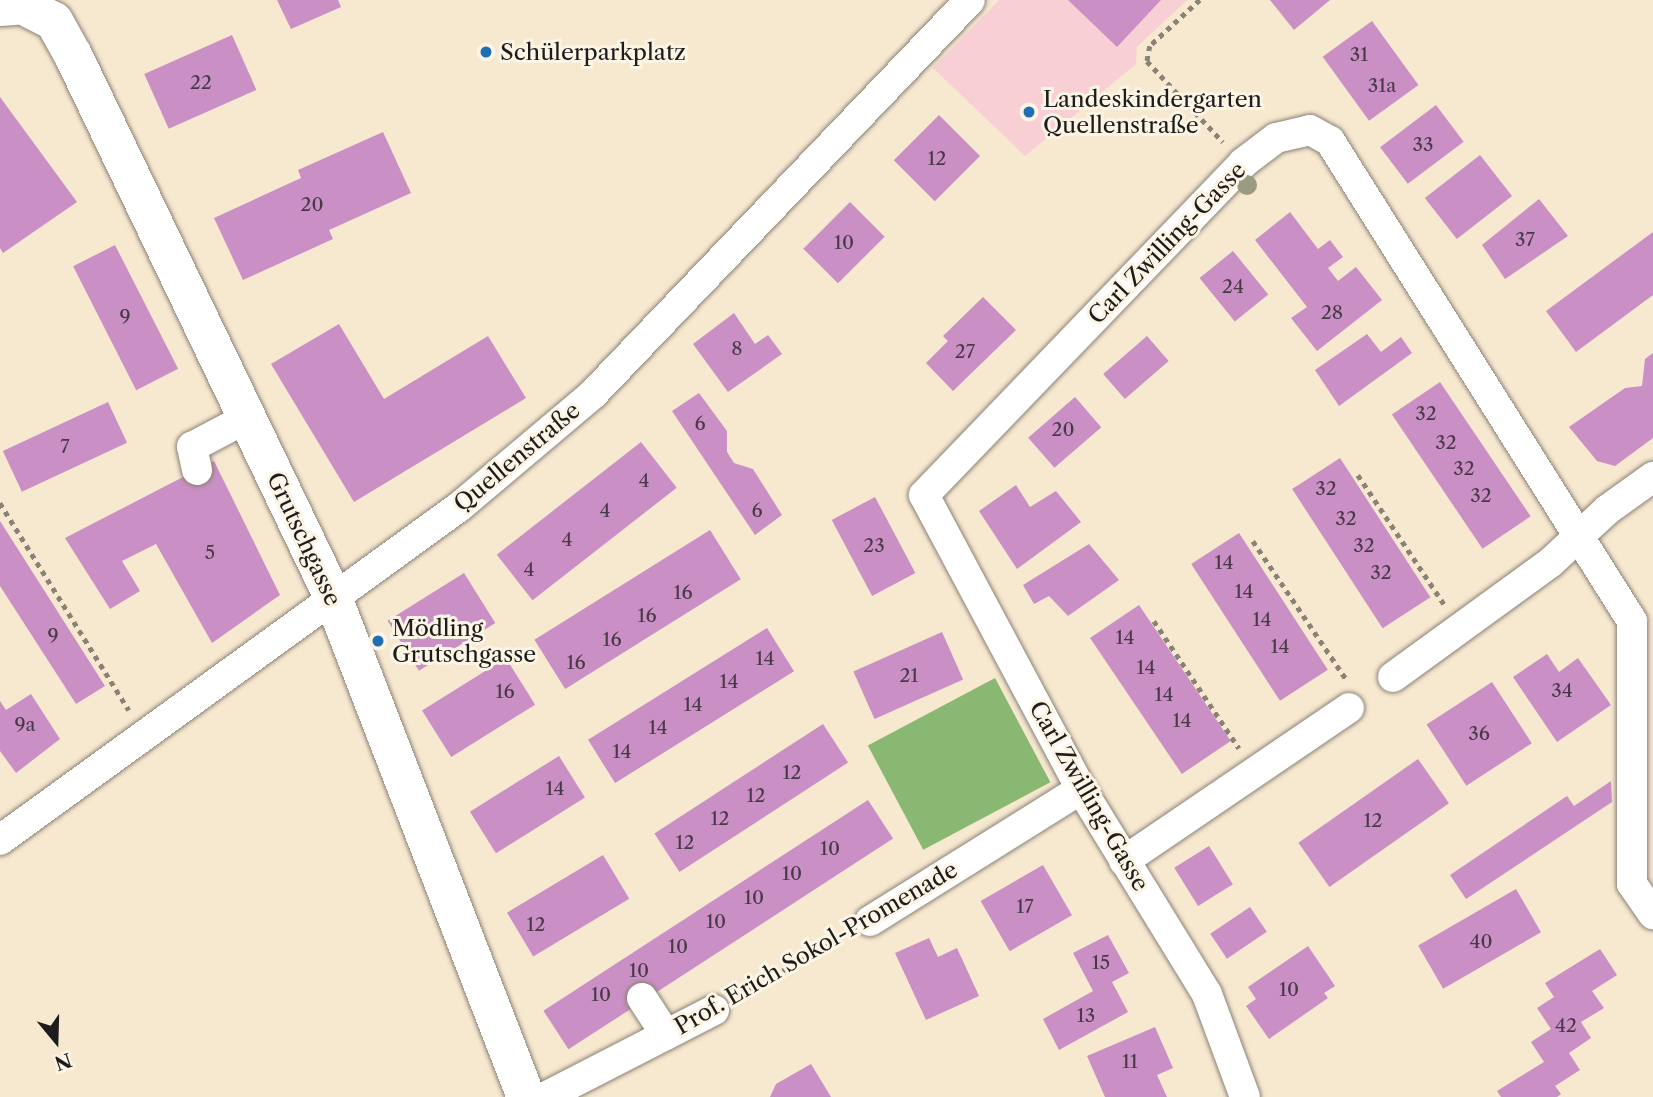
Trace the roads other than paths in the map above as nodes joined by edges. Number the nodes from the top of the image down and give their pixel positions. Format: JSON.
{"nodes":[{"id":1,"x":970,"y":0,"type":"edge"},
{"id":2,"x":38,"y":8,"type":"edge"},
{"id":3,"x":247,"y":418,"type":"junction"},
{"id":4,"x":197,"y":470,"type":"dead end"},
{"id":5,"x":1653,"y":477,"type":"edge"},
{"id":6,"x":1580,"y":534,"type":"junction"},
{"id":7,"x":332,"y":596,"type":"junction"},
{"id":8,"x":1392,"y":677,"type":"dead end"},
{"id":9,"x":1351,"y":698,"type":"road end"},
{"id":10,"x":1081,"y":789,"type":"junction"},
{"id":11,"x":0,"y":840,"type":"edge"},
{"id":12,"x":1124,"y":861,"type":"junction"},
{"id":13,"x":1653,"y":914,"type":"edge"},
{"id":14,"x":870,"y":921,"type":"road end"},
{"id":15,"x":642,"y":998,"type":"dead end"},
{"id":16,"x":714,"y":1010,"type":"road end"},
{"id":17,"x":666,"y":1035,"type":"junction"},
{"id":18,"x":526,"y":1097,"type":"edge"},
{"id":19,"x":545,"y":1097,"type":"edge"},
{"id":20,"x":1245,"y":1097,"type":"edge"}],
"edges":[{"from":1,"to":7,"type":"street","name":"Quellenstraße"},
{"from":2,"to":3,"type":"main road","name":"Grutschgasse"},
{"from":3,"to":4,"type":"street"},
{"from":3,"to":7,"type":"main road","name":"Grutschgasse"},
{"from":5,"to":6,"type":"street"},
{"from":6,"to":8,"type":"street"},
{"from":6,"to":10,"type":"street","name":"Carl Zwilling-Gasse"},
{"from":6,"to":13,"type":"street","name":"Carl Zwilling-Gasse"},
{"from":7,"to":11,"type":"street","name":"Quellenstraße"},
{"from":7,"to":18,"type":"main road","name":"Grutschgasse"},
{"from":9,"to":12,"type":"street"},
{"from":10,"to":12,"type":"street","name":"Carl Zwilling-Gasse"},
{"from":10,"to":14,"type":"street","name":"Prof. Erich Sokol-Promenade"},
{"from":12,"to":20,"type":"street","name":"Carl Zwilling-Gasse"},
{"from":15,"to":17,"type":"street"},
{"from":16,"to":17,"type":"street","name":"Prof. Erich Sokol-Promenade"},
{"from":17,"to":19,"type":"street","name":"Prof. Erich Sokol-Promenade"}]}
